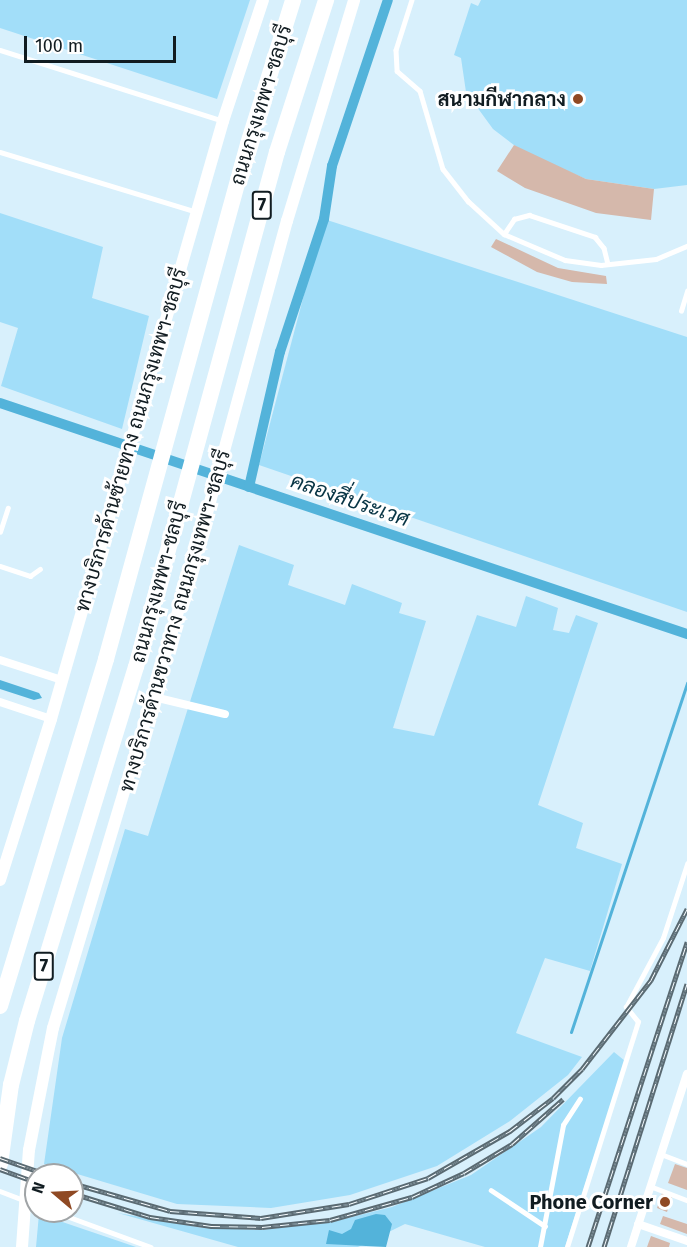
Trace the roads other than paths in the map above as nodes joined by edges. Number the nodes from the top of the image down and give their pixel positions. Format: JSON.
{"nodes":[{"id":1,"x":263,"y":0,"type":"edge"},
{"id":2,"x":293,"y":0,"type":"edge"},
{"id":3,"x":326,"y":0,"type":"edge"},
{"id":4,"x":354,"y":0,"type":"edge"},
{"id":5,"x":412,"y":0,"type":"edge"},
{"id":6,"x":0,"y":50,"type":"edge"},
{"id":7,"x":224,"y":121,"type":"junction"},
{"id":8,"x":0,"y":152,"type":"edge"},
{"id":9,"x":197,"y":212,"type":"junction"},
{"id":10,"x":504,"y":234,"type":"junction"},
{"id":11,"x":687,"y":246,"type":"edge"},
{"id":12,"x":608,"y":264,"type":"junction"},
{"id":13,"x":687,"y":291,"type":"edge"},
{"id":14,"x":681,"y":311,"type":"dead end"},
{"id":15,"x":8,"y":508,"type":"dead end"},
{"id":16,"x":0,"y":532,"type":"edge"},
{"id":17,"x":0,"y":566,"type":"edge"},
{"id":18,"x":40,"y":568,"type":"dead end"},
{"id":19,"x":0,"y":660,"type":"edge"},
{"id":20,"x":62,"y":680,"type":"junction"},
{"id":21,"x":154,"y":697,"type":"junction"},
{"id":22,"x":0,"y":702,"type":"edge"},
{"id":23,"x":225,"y":714,"type":"dead end"},
{"id":24,"x":51,"y":719,"type":"junction"},
{"id":25,"x":687,"y":864,"type":"edge"},
{"id":26,"x":0,"y":880,"type":"edge"},
{"id":27,"x":0,"y":1006,"type":"edge"},
{"id":28,"x":687,"y":1074,"type":"edge"},
{"id":29,"x":580,"y":1099,"type":"dead end"},
{"id":30,"x":661,"y":1154,"type":"junction"},
{"id":31,"x":0,"y":1164,"type":"edge"},
{"id":32,"x":687,"y":1164,"type":"edge"},
{"id":33,"x":650,"y":1186,"type":"junction"},
{"id":34,"x":491,"y":1190,"type":"dead end"},
{"id":35,"x":0,"y":1191,"type":"edge"},
{"id":36,"x":24,"y":1200,"type":"edge"},
{"id":37,"x":687,"y":1200,"type":"edge"},
{"id":38,"x":84,"y":1222,"type":"edge"},
{"id":39,"x":638,"y":1224,"type":"junction"},
{"id":40,"x":545,"y":1226,"type":"junction"},
{"id":41,"x":687,"y":1241,"type":"edge"},
{"id":42,"x":22,"y":1247,"type":"edge"},
{"id":43,"x":151,"y":1247,"type":"edge"},
{"id":44,"x":540,"y":1247,"type":"edge"},
{"id":45,"x":567,"y":1247,"type":"edge"},
{"id":46,"x":631,"y":1247,"type":"edge"}],
"edges":[{"from":1,"to":7,"type":"main road","name":"ทางบริการด้านซ้ายทาง ถนนกรุงเทพฯ-ชลบุรี"},
{"from":2,"to":27,"type":"highway","name":"ถนนกรุงเทพฯ-ชลบุรี","number":"7"},
{"from":3,"to":31,"type":"highway","name":"ถนนกรุงเทพฯ-ชลบุรี","number":"7"},
{"from":4,"to":21,"type":"main road","name":"ทางบริการด้านขวาทาง ถนนกรุงเทพฯ-ชลบุรี"},
{"from":5,"to":10,"type":"lane"},
{"from":6,"to":7,"type":"lane"},
{"from":7,"to":9,"type":"main road","name":"ทางบริการด้านซ้ายทาง ถนนกรุงเทพฯ-ชลบุรี"},
{"from":8,"to":9,"type":"lane"},
{"from":9,"to":20,"type":"main road","name":"ทางบริการด้านซ้ายทาง ถนนกรุงเทพฯ-ชลบุรี"},
{"from":10,"to":12,"type":"lane"},
{"from":10,"to":12,"type":"lane"},
{"from":11,"to":12,"type":"lane"},
{"from":13,"to":14,"type":"lane"},
{"from":15,"to":16,"type":"lane"},
{"from":17,"to":18,"type":"lane"},
{"from":19,"to":20,"type":"street"},
{"from":20,"to":24,"type":"main road","name":"ทางบริการด้านซ้ายทาง ถนนกรุงเทพฯ-ชลบุรี"},
{"from":21,"to":23,"type":"street"},
{"from":21,"to":42,"type":"main road","name":"ทางบริการด้านขวาทาง ถนนกรุงเทพฯ-ชลบุรี"},
{"from":22,"to":24,"type":"street"},
{"from":24,"to":26,"type":"main road","name":"ทางบริการด้านซ้ายทาง ถนนกรุงเทพฯ-ชลบุรี"},
{"from":25,"to":45,"type":"lane"},
{"from":28,"to":30,"type":"street"},
{"from":29,"to":40,"type":"lane"},
{"from":30,"to":32,"type":"lane"},
{"from":30,"to":33,"type":"street"},
{"from":33,"to":37,"type":"lane"},
{"from":33,"to":39,"type":"street"},
{"from":34,"to":40,"type":"lane"},
{"from":35,"to":36,"type":"lane"},
{"from":38,"to":43,"type":"lane"},
{"from":39,"to":41,"type":"street"},
{"from":39,"to":46,"type":"street"},
{"from":40,"to":44,"type":"lane"}]}
